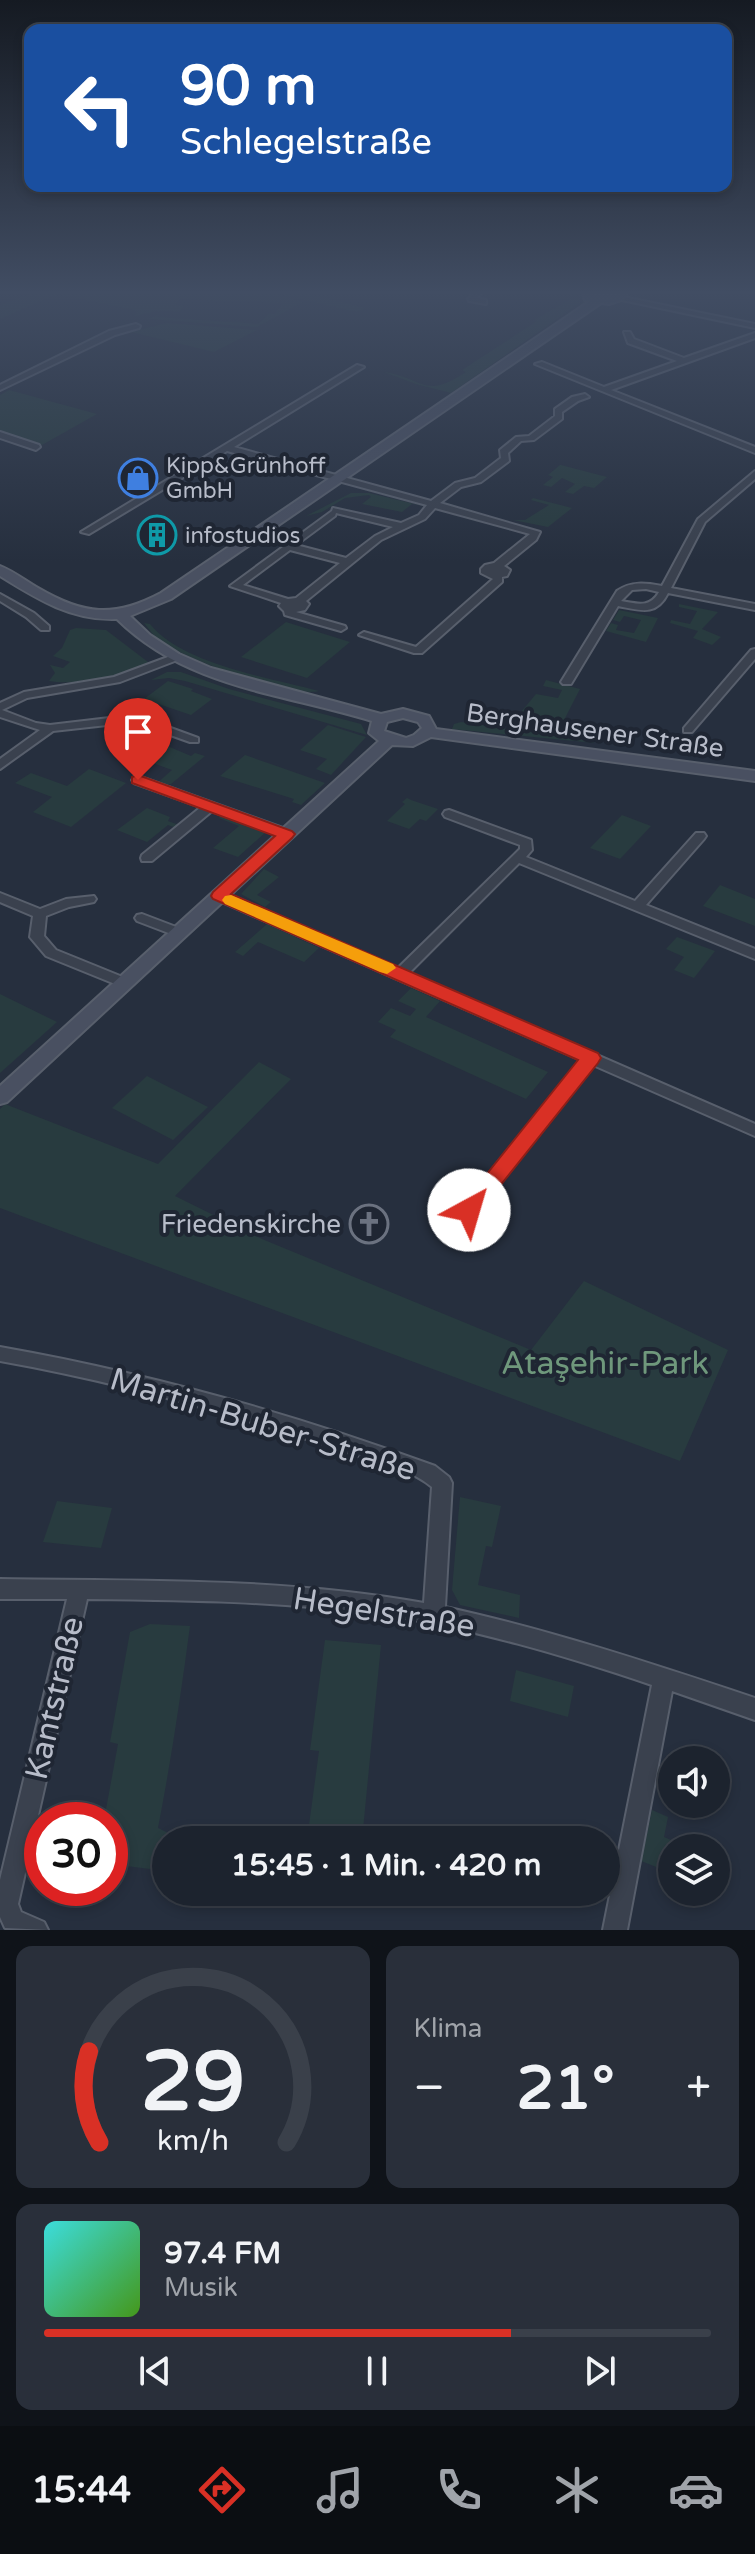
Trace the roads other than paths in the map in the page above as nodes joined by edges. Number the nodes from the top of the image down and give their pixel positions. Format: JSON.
{"nodes":[{"id":1,"x":337,"y":381,"type":"edge"},
{"id":2,"x":480,"y":381,"type":"edge"},
{"id":3,"x":581,"y":381,"type":"edge"},
{"id":4,"x":627,"y":381,"type":"edge"},
{"id":5,"x":603,"y":390,"type":"junction"},
{"id":6,"x":585,"y":397,"type":"dead end"},
{"id":7,"x":0,"y":435,"type":"edge"},
{"id":8,"x":36,"y":447,"type":"dead end"},
{"id":9,"x":228,"y":448,"type":"junction"},
{"id":10,"x":755,"y":450,"type":"edge"},
{"id":11,"x":755,"y":474,"type":"edge"},
{"id":12,"x":339,"y":478,"type":"junction"},
{"id":13,"x":433,"y":504,"type":"junction"},
{"id":14,"x":403,"y":527,"type":"junction"},
{"id":15,"x":86,"y":532,"type":"dead end"},
{"id":16,"x":288,"y":546,"type":"junction"},
{"id":17,"x":348,"y":562,"type":"junction"},
{"id":18,"x":0,"y":570,"type":"edge"},
{"id":19,"x":666,"y":589,"type":"junction"},
{"id":20,"x":0,"y":597,"type":"edge"},
{"id":21,"x":616,"y":603,"type":"junction"},
{"id":22,"x":292,"y":604,"type":"junction"},
{"id":23,"x":755,"y":607,"type":"edge"},
{"id":24,"x":121,"y":615,"type":"junction"},
{"id":25,"x":45,"y":628,"type":"dead end"},
{"id":26,"x":341,"y":628,"type":"dead end"},
{"id":27,"x":364,"y":635,"type":"dead end"},
{"id":28,"x":755,"y":652,"type":"edge"},
{"id":29,"x":176,"y":657,"type":"junction"},
{"id":30,"x":567,"y":682,"type":"dead end"},
{"id":31,"x":0,"y":707,"type":"edge"},
{"id":32,"x":0,"y":713,"type":"edge"},
{"id":33,"x":381,"y":719,"type":"junction"},
{"id":34,"x":50,"y":728,"type":"junction"},
{"id":35,"x":688,"y":730,"type":"dead end"},
{"id":36,"x":428,"y":732,"type":"junction"},
{"id":37,"x":194,"y":740,"type":"dead end"},
{"id":38,"x":389,"y":740,"type":"junction"},
{"id":39,"x":0,"y":765,"type":"edge"},
{"id":40,"x":755,"y":776,"type":"edge"},
{"id":41,"x":138,"y":780,"type":"dead end"},
{"id":42,"x":211,"y":805,"type":"junction"},
{"id":43,"x":449,"y":814,"type":"dead end"},
{"id":44,"x":287,"y":834,"type":"junction"},
{"id":45,"x":700,"y":836,"type":"dead end"},
{"id":46,"x":147,"y":858,"type":"dead end"},
{"id":47,"x":517,"y":858,"type":"junction"},
{"id":48,"x":220,"y":896,"type":"junction"},
{"id":49,"x":0,"y":897,"type":"edge"},
{"id":50,"x":89,"y":899,"type":"dead end"},
{"id":51,"x":637,"y":907,"type":"junction"},
{"id":52,"x":40,"y":914,"type":"junction"},
{"id":53,"x":142,"y":918,"type":"dead end"},
{"id":54,"x":179,"y":933,"type":"junction"},
{"id":55,"x":755,"y":954,"type":"edge"},
{"id":56,"x":400,"y":974,"type":"junction"},
{"id":57,"x":125,"y":983,"type":"junction"},
{"id":58,"x":591,"y":1058,"type":"junction"},
{"id":59,"x":0,"y":1097,"type":"edge"},
{"id":60,"x":755,"y":1130,"type":"edge"},
{"id":61,"x":469,"y":1210,"type":"dead end"},
{"id":62,"x":0,"y":1354,"type":"edge"},
{"id":63,"x":0,"y":1589,"type":"edge"},
{"id":64,"x":79,"y":1591,"type":"junction"},
{"id":65,"x":434,"y":1614,"type":"junction"},
{"id":66,"x":664,"y":1678,"type":"junction"},
{"id":67,"x":755,"y":1709,"type":"edge"},
{"id":68,"x":36,"y":1930,"type":"edge"},
{"id":69,"x":615,"y":1930,"type":"edge"}],
"edges":[{"from":1,"to":9,"type":"street"},
{"from":2,"to":12,"type":"street"},
{"from":3,"to":5,"type":"street"},
{"from":4,"to":5,"type":"street"},
{"from":5,"to":10,"type":"street"},
{"from":6,"to":13,"type":"street"},
{"from":7,"to":8,"type":"street"},
{"from":9,"to":12,"type":"street"},
{"from":9,"to":15,"type":"street"},
{"from":11,"to":19,"type":"street"},
{"from":12,"to":13,"type":"street"},
{"from":12,"to":24,"type":"street"},
{"from":13,"to":14,"type":"street"},
{"from":13,"to":27,"type":"street"},
{"from":14,"to":16,"type":"street"},
{"from":14,"to":17,"type":"street"},
{"from":16,"to":17,"type":"street"},
{"from":16,"to":22,"type":"street"},
{"from":17,"to":22,"type":"street"},
{"from":18,"to":24,"type":"street"},
{"from":19,"to":21,"type":"street"},
{"from":19,"to":21,"type":"street"},
{"from":19,"to":23,"type":"street"},
{"from":20,"to":25,"type":"street"},
{"from":21,"to":30,"type":"street"},
{"from":22,"to":26,"type":"street"},
{"from":24,"to":29,"type":"street"},
{"from":28,"to":35,"type":"street"},
{"from":29,"to":31,"type":"street"},
{"from":29,"to":33,"type":"street"},
{"from":32,"to":34,"type":"street"},
{"from":33,"to":36,"type":"street"},
{"from":33,"to":38,"type":"street"},
{"from":34,"to":37,"type":"street"},
{"from":34,"to":39,"type":"street"},
{"from":36,"to":38,"type":"street"},
{"from":36,"to":40,"type":"street","name":"Berghausener Straße"},
{"from":38,"to":44,"type":"street"},
{"from":41,"to":42,"type":"street"},
{"from":42,"to":44,"type":"street"},
{"from":42,"to":46,"type":"street"},
{"from":43,"to":47,"type":"street"},
{"from":44,"to":48,"type":"street"},
{"from":45,"to":51,"type":"street"},
{"from":47,"to":51,"type":"street"},
{"from":47,"to":56,"type":"street"},
{"from":48,"to":54,"type":"street"},
{"from":48,"to":56,"type":"street"},
{"from":49,"to":52,"type":"street"},
{"from":50,"to":52,"type":"street"},
{"from":51,"to":55,"type":"street"},
{"from":52,"to":57,"type":"street"},
{"from":53,"to":54,"type":"street"},
{"from":54,"to":57,"type":"street"},
{"from":56,"to":58,"type":"street"},
{"from":57,"to":59,"type":"street"},
{"from":58,"to":60,"type":"street"},
{"from":58,"to":61,"type":"street"},
{"from":62,"to":65,"type":"street","name":"Martin-Buber-Straße"},
{"from":63,"to":64,"type":"street","name":"Hegelstraße"},
{"from":64,"to":65,"type":"street","name":"Hegelstraße"},
{"from":64,"to":68,"type":"street","name":"Kantstraße"},
{"from":65,"to":66,"type":"street","name":"Hegelstraße"},
{"from":66,"to":67,"type":"street","name":"Hegelstraße"},
{"from":66,"to":69,"type":"street"}]}
